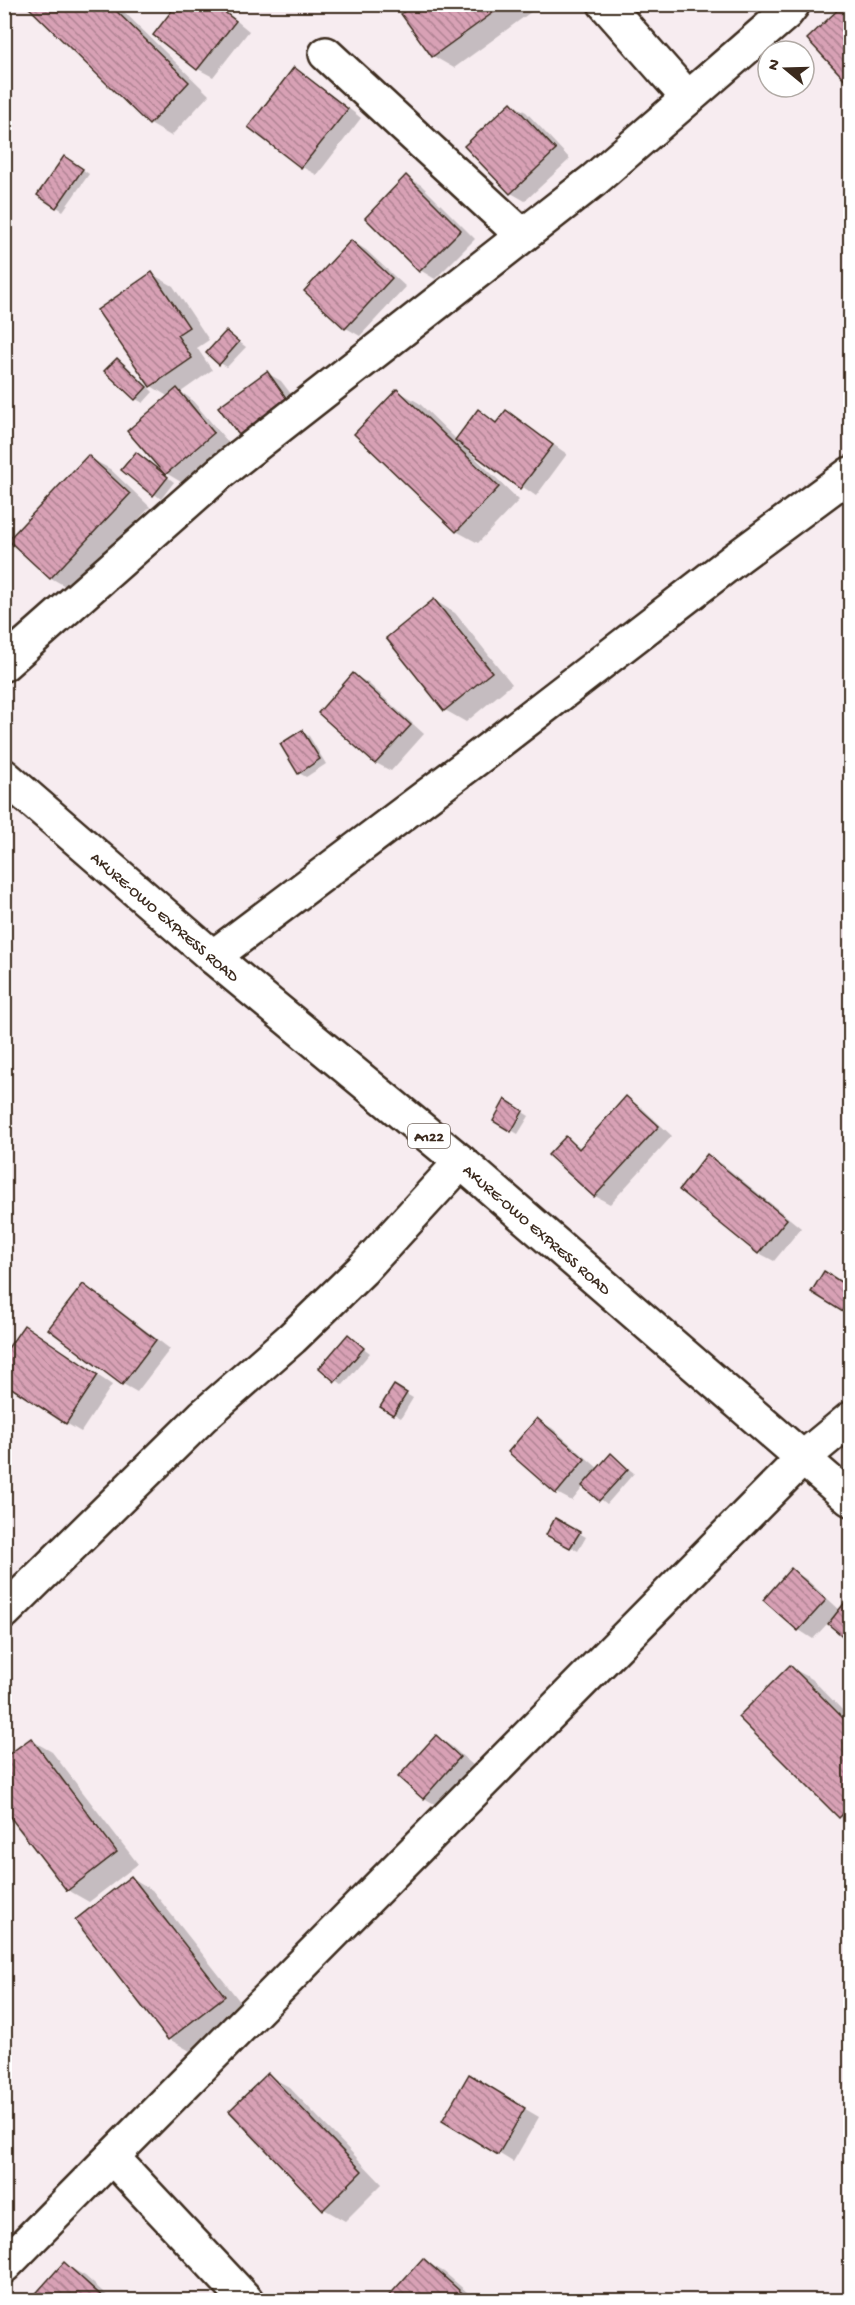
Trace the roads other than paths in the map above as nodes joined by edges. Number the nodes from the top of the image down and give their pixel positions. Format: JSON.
{"nodes":[{"id":1,"x":605,"y":4,"type":"edge"},
{"id":2,"x":793,"y":4,"type":"edge"},
{"id":3,"x":326,"y":54,"type":"dead end"},
{"id":4,"x":688,"y":98,"type":"junction"},
{"id":5,"x":522,"y":235,"type":"junction"},
{"id":6,"x":850,"y":474,"type":"edge"},
{"id":7,"x":4,"y":664,"type":"edge"},
{"id":8,"x":4,"y":776,"type":"edge"},
{"id":9,"x":213,"y":957,"type":"junction"},
{"id":10,"x":461,"y":1162,"type":"junction"},
{"id":11,"x":850,"y":1419,"type":"edge"},
{"id":12,"x":803,"y":1458,"type":"junction"},
{"id":13,"x":850,"y":1499,"type":"edge"},
{"id":14,"x":4,"y":1612,"type":"edge"},
{"id":15,"x":112,"y":2157,"type":"junction"},
{"id":16,"x":4,"y":2266,"type":"edge"},
{"id":17,"x":246,"y":2301,"type":"edge"}],
"edges":[{"from":1,"to":4,"type":"main road"},
{"from":2,"to":4,"type":"main road"},
{"from":3,"to":5,"type":"main road"},
{"from":4,"to":5,"type":"main road"},
{"from":5,"to":7,"type":"main road"},
{"from":6,"to":9,"type":"main road"},
{"from":8,"to":9,"type":"main road","name":"AKURE-OWO EXPRESS ROAD","number":"A122"},
{"from":9,"to":10,"type":"main road","name":"AKURE-OWO EXPRESS ROAD","number":"A122"},
{"from":10,"to":12,"type":"main road","name":"AKURE-OWO EXPRESS ROAD","number":"A122"},
{"from":10,"to":14,"type":"main road"},
{"from":11,"to":12,"type":"main road"},
{"from":12,"to":13,"type":"main road","name":"AKURE-OWO EXPRESS ROAD","number":"A122"},
{"from":12,"to":15,"type":"main road"},
{"from":15,"to":16,"type":"main road"},
{"from":15,"to":17,"type":"main road"}]}
